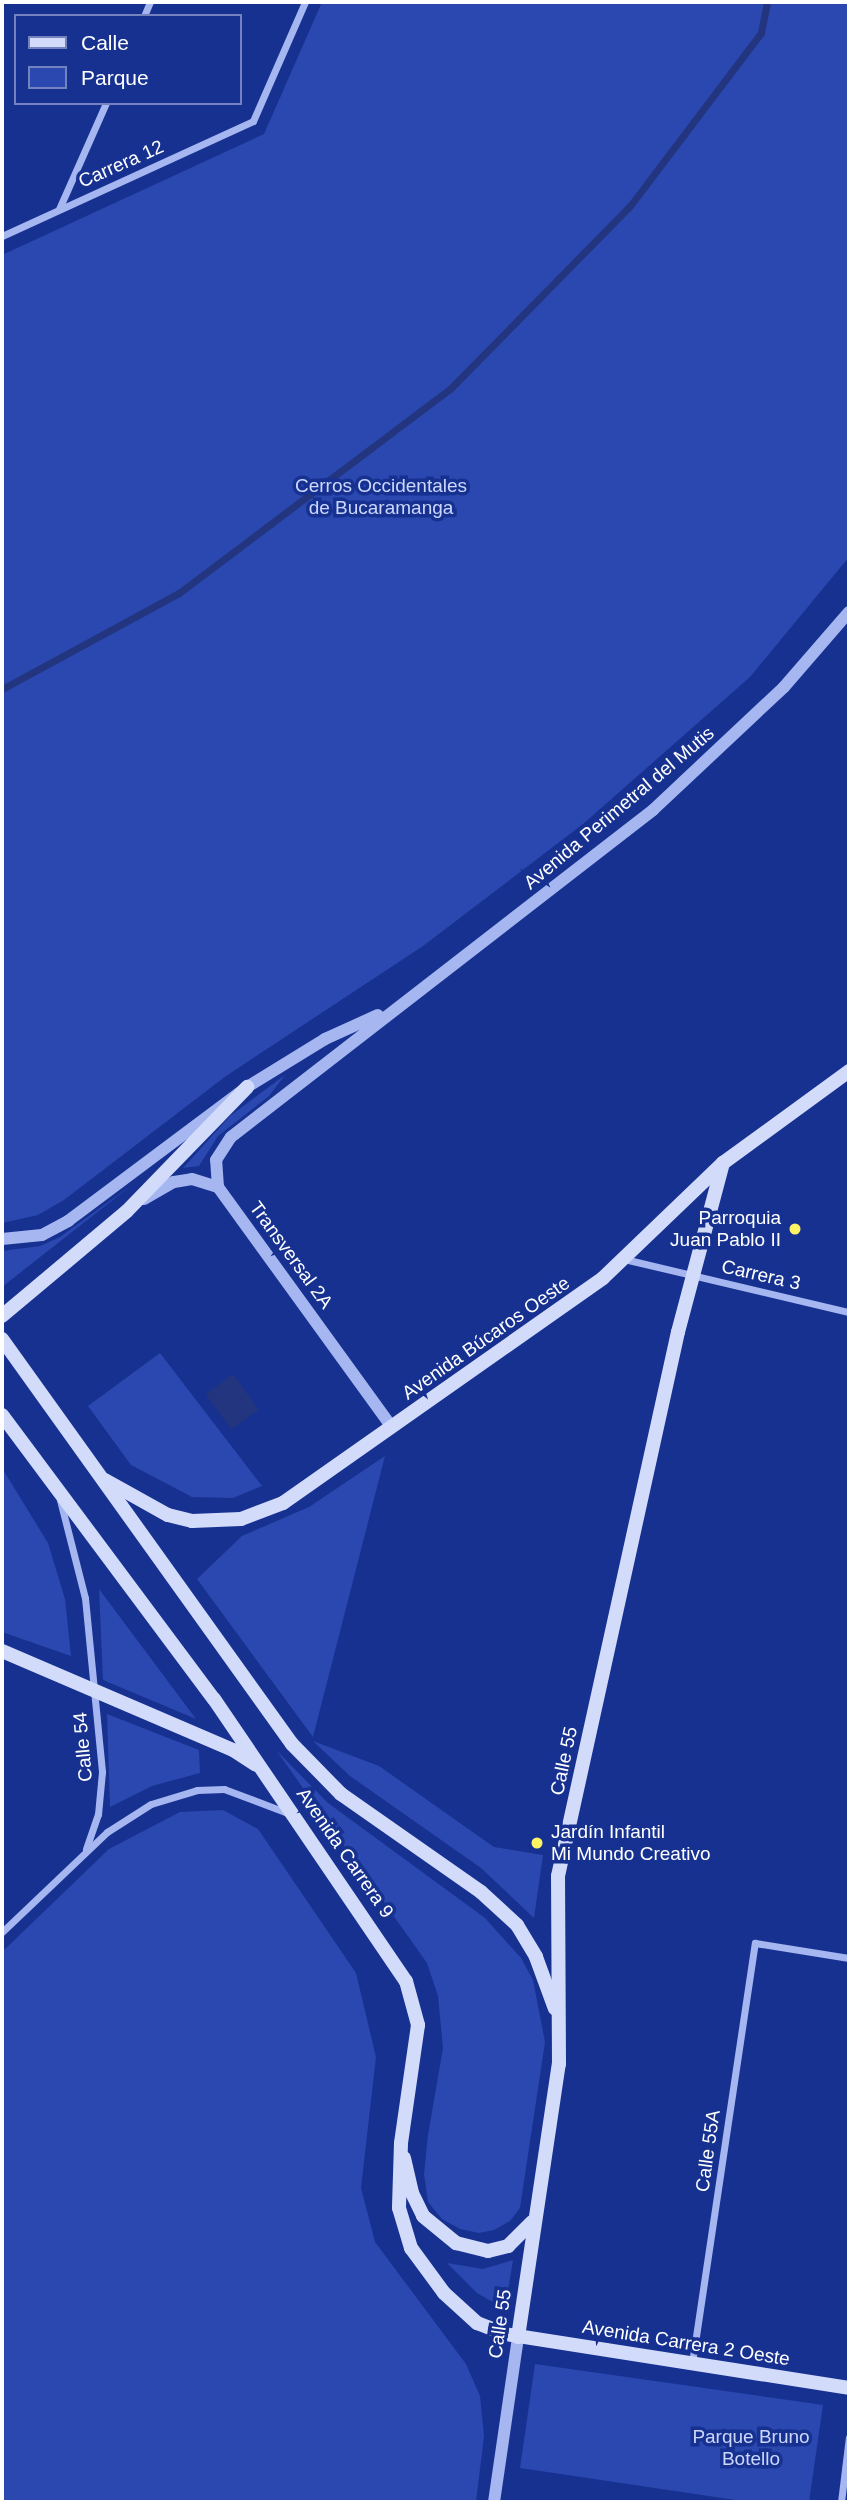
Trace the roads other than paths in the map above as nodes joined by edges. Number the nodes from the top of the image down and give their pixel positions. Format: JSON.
{"nodes":[{"id":1,"x":305,"y":2,"type":"edge"},
{"id":2,"x":105,"y":105,"type":"edge"},
{"id":3,"x":59,"y":210,"type":"junction"},
{"id":4,"x":2,"y":236,"type":"edge"},
{"id":5,"x":849,"y":612,"type":"edge"},
{"id":6,"x":391,"y":1009,"type":"junction"},
{"id":7,"x":849,"y":1071,"type":"edge"},
{"id":8,"x":247,"y":1087,"type":"junction"},
{"id":9,"x":723,"y":1163,"type":"junction"},
{"id":10,"x":218,"y":1187,"type":"junction"},
{"id":11,"x":127,"y":1211,"type":"junction"},
{"id":12,"x":2,"y":1239,"type":"edge"},
{"id":13,"x":624,"y":1259,"type":"junction"},
{"id":14,"x":692,"y":1275,"type":"junction"},
{"id":15,"x":849,"y":1312,"type":"edge"},
{"id":16,"x":2,"y":1316,"type":"edge"},
{"id":17,"x":4,"y":1342,"type":"edge"},
{"id":18,"x":2,"y":1415,"type":"edge"},
{"id":19,"x":393,"y":1427,"type":"junction"},
{"id":20,"x":105,"y":1480,"type":"junction"},
{"id":21,"x":56,"y":1487,"type":"junction"},
{"id":22,"x":2,"y":1651,"type":"edge"},
{"id":23,"x":93,"y":1689,"type":"junction"},
{"id":24,"x":265,"y":1772,"type":"junction"},
{"id":25,"x":298,"y":1818,"type":"junction"},
{"id":26,"x":86,"y":1849,"type":"junction"},
{"id":27,"x":2,"y":1932,"type":"edge"},
{"id":28,"x":849,"y":1958,"type":"edge"},
{"id":29,"x":561,"y":2023,"type":"junction"},
{"id":30,"x":401,"y":2143,"type":"junction"},
{"id":31,"x":536,"y":2216,"type":"junction"},
{"id":32,"x":517,"y":2337,"type":"junction"},
{"id":33,"x":692,"y":2363,"type":"junction"},
{"id":34,"x":849,"y":2388,"type":"edge"},
{"id":35,"x":849,"y":2437,"type":"edge"},
{"id":36,"x":494,"y":2502,"type":"edge"},
{"id":37,"x":841,"y":2502,"type":"edge"}],
"edges":[{"from":1,"to":3,"type":"street","name":"Carrera 12"},
{"from":2,"to":3,"type":"street"},
{"from":3,"to":4,"type":"street","name":"Carrera 12"},
{"from":5,"to":6,"type":"street","name":"Avenida Perimetral del Mutis"},
{"from":6,"to":8,"type":"street","name":"Avenida Perimetral del Mutis"},
{"from":6,"to":10,"type":"street","name":"Avenida Perimetral del Mutis"},
{"from":7,"to":9,"type":"main road","name":"Avenida Búcaros Oeste"},
{"from":8,"to":11,"type":"main road"},
{"from":8,"to":12,"type":"street","name":"Avenida Perimetral del Mutis"},
{"from":9,"to":13,"type":"main road","name":"Avenida Búcaros Oeste"},
{"from":9,"to":14,"type":"main road","name":"Calle 55"},
{"from":10,"to":11,"type":"street"},
{"from":10,"to":19,"type":"street","name":"Transversal 2A"},
{"from":11,"to":16,"type":"main road"},
{"from":13,"to":14,"type":"street","name":"Carrera 3"},
{"from":13,"to":19,"type":"main road","name":"Avenida Búcaros Oeste"},
{"from":14,"to":15,"type":"street","name":"Carrera 3"},
{"from":14,"to":29,"type":"main road","name":"Calle 55"},
{"from":17,"to":20,"type":"main road","name":"Avenida Carrera 9"},
{"from":18,"to":21,"type":"main road","name":"Avenida Carrera 9"},
{"from":19,"to":20,"type":"main road","name":"Avenida Búcaros Oeste"},
{"from":20,"to":29,"type":"main road","name":"Avenida Carrera 9"},
{"from":21,"to":23,"type":"street","name":"Calle 54"},
{"from":21,"to":24,"type":"main road","name":"Avenida Carrera 9"},
{"from":22,"to":23,"type":"main road"},
{"from":23,"to":24,"type":"main road"},
{"from":23,"to":26,"type":"street","name":"Calle 54"},
{"from":24,"to":25,"type":"main road","name":"Avenida Carrera 9"},
{"from":25,"to":26,"type":"street"},
{"from":25,"to":30,"type":"main road","name":"Avenida Carrera 9"},
{"from":26,"to":27,"type":"street","name":"Calle 54"},
{"from":28,"to":33,"type":"street","name":"Calle 55A"},
{"from":29,"to":31,"type":"main road","name":"Calle 55"},
{"from":30,"to":31,"type":"main road"},
{"from":30,"to":32,"type":"main road","name":"Avenida Carrera 9"},
{"from":31,"to":32,"type":"main road","name":"Calle 55"},
{"from":32,"to":33,"type":"main road","name":"Avenida Carrera 2 Oeste"},
{"from":32,"to":36,"type":"street","name":"Calle 55"},
{"from":33,"to":34,"type":"main road","name":"Avenida Carrera 2 Oeste"},
{"from":35,"to":37,"type":"street"}]}
